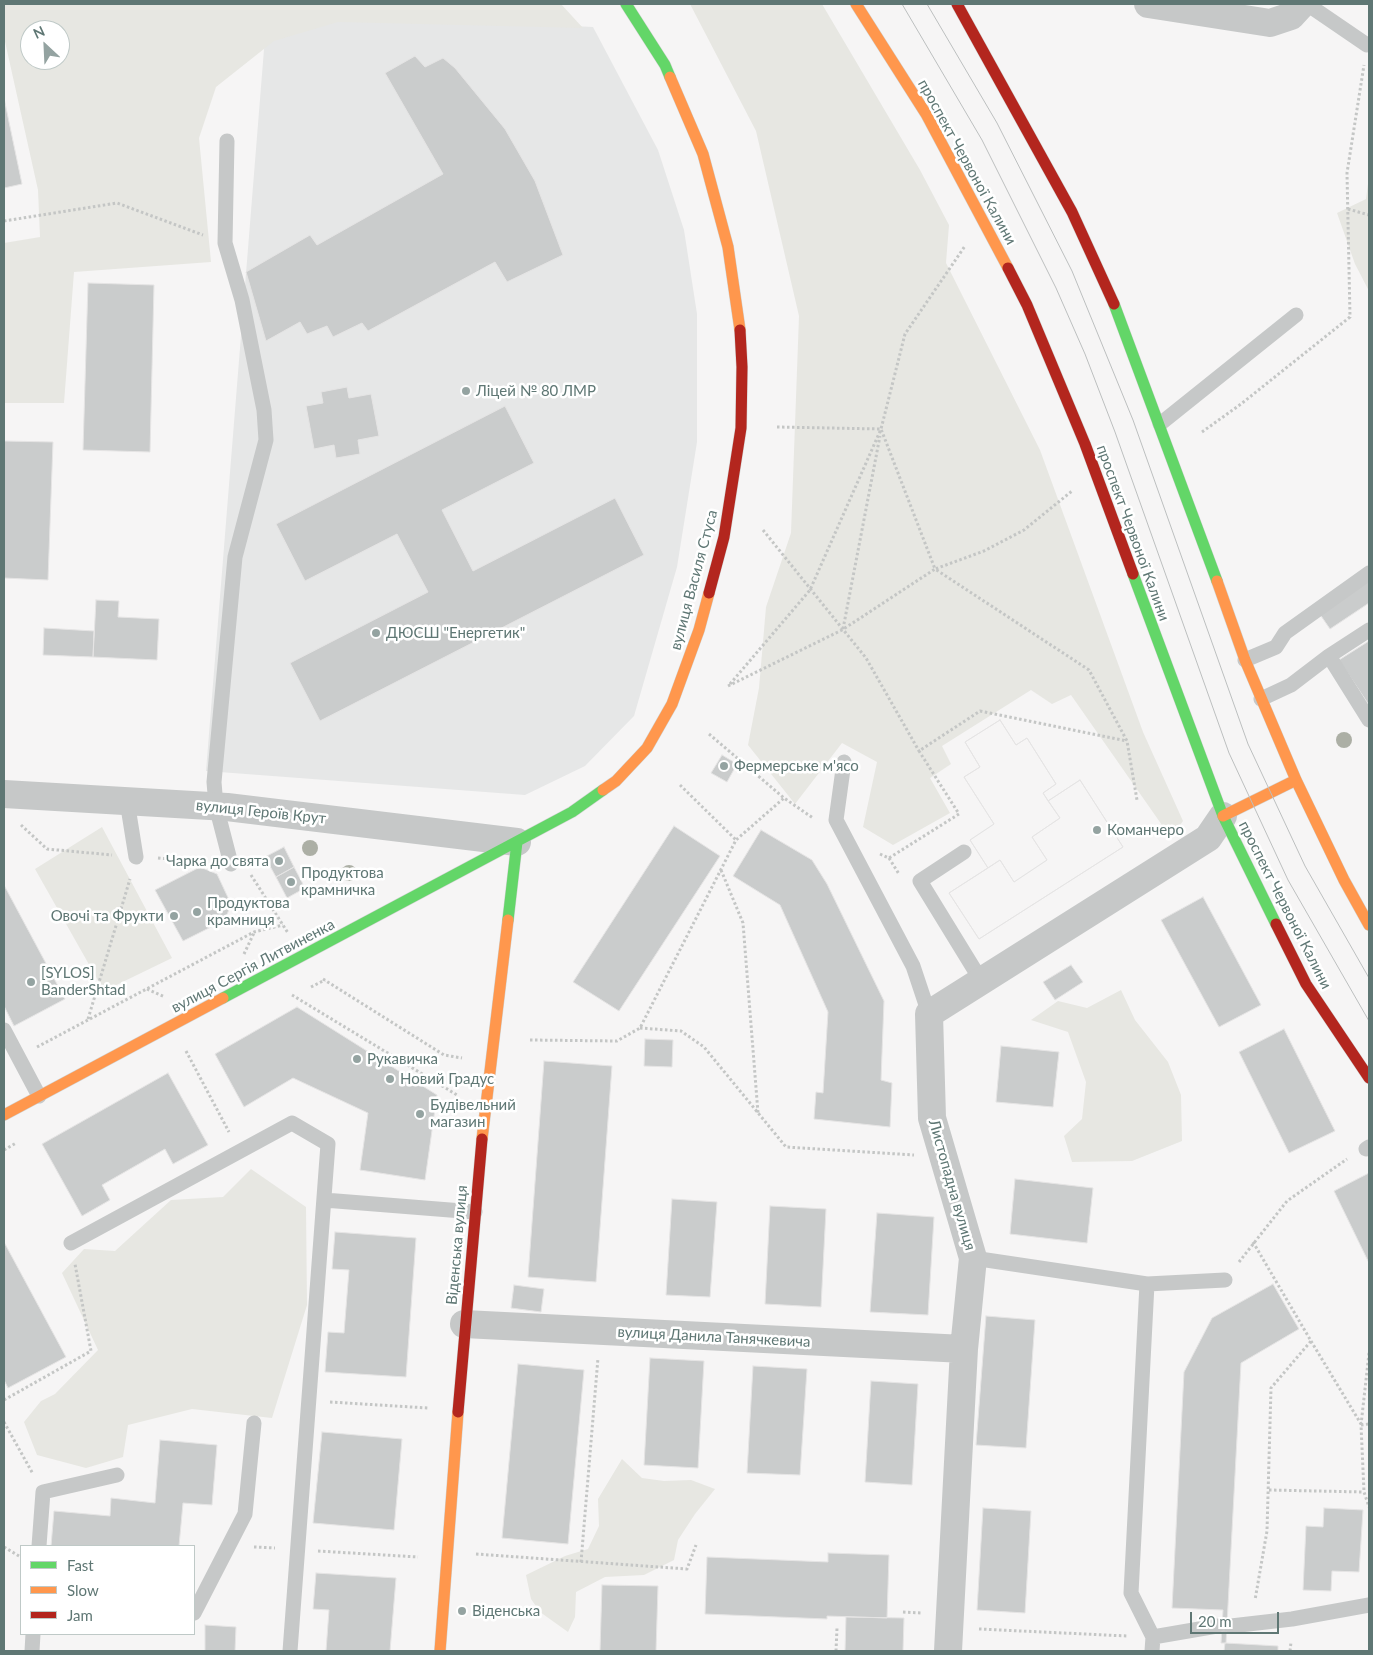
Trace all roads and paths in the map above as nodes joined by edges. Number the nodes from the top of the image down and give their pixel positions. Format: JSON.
{"nodes":[{"id":1,"x":626,"y":4,"type":"edge"},
{"id":2,"x":856,"y":4,"type":"edge"},
{"id":3,"x":1148,"y":4,"type":"edge"},
{"id":4,"x":1302,"y":4,"type":"edge"},
{"id":5,"x":1306,"y":4,"type":"edge"},
{"id":6,"x":965,"y":6,"type":"edge"},
{"id":7,"x":1367,"y":45,"type":"joint"},
{"id":8,"x":227,"y":140,"type":"dead end"},
{"id":9,"x":1348,"y":209,"type":"junction"},
{"id":10,"x":1369,"y":216,"type":"edge"},
{"id":11,"x":4,"y":221,"type":"edge"},
{"id":12,"x":225,"y":243,"type":"junction"},
{"id":13,"x":966,"y":245,"type":"dead end"},
{"id":14,"x":1296,"y":315,"type":"dead end"},
{"id":15,"x":1160,"y":424,"type":"junction"},
{"id":16,"x":777,"y":427,"type":"dead end"},
{"id":17,"x":881,"y":429,"type":"junction"},
{"id":18,"x":1202,"y":432,"type":"dead end"},
{"id":19,"x":1076,"y":488,"type":"dead end"},
{"id":20,"x":763,"y":530,"type":"dead end"},
{"id":21,"x":935,"y":569,"type":"junction"},
{"id":22,"x":1369,"y":573,"type":"edge"},
{"id":23,"x":810,"y":590,"type":"junction"},
{"id":24,"x":842,"y":630,"type":"junction"},
{"id":25,"x":1369,"y":630,"type":"edge"},
{"id":26,"x":1329,"y":656,"type":"junction"},
{"id":27,"x":1245,"y":660,"type":"junction"},
{"id":28,"x":1262,"y":699,"type":"junction"},
{"id":29,"x":1369,"y":720,"type":"edge"},
{"id":30,"x":709,"y":734,"type":"dead end"},
{"id":31,"x":1126,"y":741,"type":"junction"},
{"id":32,"x":919,"y":751,"type":"junction"},
{"id":33,"x":844,"y":762,"type":"dead end"},
{"id":34,"x":1296,"y":780,"type":"junction"},
{"id":35,"x":680,"y":785,"type":"dead end"},
{"id":36,"x":4,"y":794,"type":"edge"},
{"id":37,"x":1137,"y":800,"type":"dead end"},
{"id":38,"x":127,"y":801,"type":"junction"},
{"id":39,"x":216,"y":806,"type":"junction"},
{"id":40,"x":959,"y":814,"type":"dead end"},
{"id":41,"x":1223,"y":816,"type":"junction"},
{"id":42,"x":736,"y":840,"type":"junction"},
{"id":43,"x":517,"y":842,"type":"junction"},
{"id":44,"x":964,"y":852,"type":"dead end"},
{"id":45,"x":136,"y":857,"type":"joint"},
{"id":46,"x":231,"y":864,"type":"dead end"},
{"id":47,"x":721,"y":870,"type":"junction"},
{"id":48,"x":250,"y":873,"type":"dead end"},
{"id":49,"x":283,"y":925,"type":"junction"},
{"id":50,"x":1369,"y":925,"type":"edge"},
{"id":51,"x":254,"y":932,"type":"junction"},
{"id":52,"x":292,"y":939,"type":"dead end"},
{"id":53,"x":243,"y":956,"type":"dead end"},
{"id":54,"x":319,"y":976,"type":"dead end"},
{"id":55,"x":982,"y":982,"type":"junction"},
{"id":56,"x":147,"y":989,"type":"junction"},
{"id":57,"x":292,"y":995,"type":"dead end"},
{"id":58,"x":172,"y":1000,"type":"dead end"},
{"id":59,"x":929,"y":1014,"type":"junction"},
{"id":60,"x":88,"y":1020,"type":"junction"},
{"id":61,"x":640,"y":1028,"type":"junction"},
{"id":62,"x":4,"y":1030,"type":"edge"},
{"id":63,"x":530,"y":1040,"type":"dead end"},
{"id":64,"x":186,"y":1051,"type":"dead end"},
{"id":65,"x":18,"y":1057,"type":"junction"},
{"id":66,"x":466,"y":1058,"type":"dead end"},
{"id":67,"x":1369,"y":1078,"type":"edge"},
{"id":68,"x":39,"y":1096,"type":"junction"},
{"id":69,"x":461,"y":1098,"type":"dead end"},
{"id":70,"x":758,"y":1113,"type":"junction"},
{"id":71,"x":4,"y":1115,"type":"edge"},
{"id":72,"x":1368,"y":1148,"type":"edge"},
{"id":73,"x":240,"y":1152,"type":"junction"},
{"id":74,"x":943,"y":1157,"type":"junction"},
{"id":75,"x":324,"y":1200,"type":"junction"},
{"id":76,"x":475,"y":1212,"type":"junction"},
{"id":77,"x":1253,"y":1242,"type":"junction"},
{"id":78,"x":71,"y":1243,"type":"joint"},
{"id":79,"x":973,"y":1258,"type":"junction"},
{"id":80,"x":1225,"y":1280,"type":"joint"},
{"id":81,"x":1147,"y":1284,"type":"junction"},
{"id":82,"x":464,"y":1324,"type":"junction"},
{"id":83,"x":600,"y":1332,"type":"junction"},
{"id":84,"x":1311,"y":1341,"type":"junction"},
{"id":85,"x":964,"y":1349,"type":"junction"},
{"id":86,"x":1369,"y":1353,"type":"edge"},
{"id":87,"x":4,"y":1400,"type":"edge"},
{"id":88,"x":309,"y":1401,"type":"junction"},
{"id":89,"x":429,"y":1408,"type":"dead end"},
{"id":90,"x":4,"y":1422,"type":"edge"},
{"id":91,"x":254,"y":1423,"type":"dead end"},
{"id":92,"x":1369,"y":1424,"type":"edge"},
{"id":93,"x":1361,"y":1425,"type":"junction"},
{"id":94,"x":117,"y":1475,"type":"dead end"},
{"id":95,"x":1269,"y":1490,"type":"junction"},
{"id":96,"x":43,"y":1492,"type":"junction"},
{"id":97,"x":1364,"y":1492,"type":"junction"},
{"id":98,"x":1369,"y":1507,"type":"edge"},
{"id":99,"x":39,"y":1545,"type":"edge"},
{"id":100,"x":696,"y":1545,"type":"dead end"},
{"id":101,"x":230,"y":1546,"type":"junction"},
{"id":102,"x":4,"y":1547,"type":"edge"},
{"id":103,"x":298,"y":1550,"type":"junction"},
{"id":104,"x":467,"y":1553,"type":"dead end"},
{"id":105,"x":20,"y":1556,"type":"edge"},
{"id":106,"x":418,"y":1557,"type":"dead end"},
{"id":107,"x":581,"y":1562,"type":"junction"},
{"id":108,"x":1369,"y":1605,"type":"edge"},
{"id":109,"x":195,"y":1611,"type":"edge"},
{"id":110,"x":1250,"y":1625,"type":"junction"},
{"id":111,"x":838,"y":1628,"type":"dead end"},
{"id":112,"x":33,"y":1635,"type":"edge"},
{"id":113,"x":948,"y":1640,"type":"edge"},
{"id":114,"x":1153,"y":1644,"type":"edge"},
{"id":115,"x":32,"y":1651,"type":"edge"},
{"id":116,"x":290,"y":1651,"type":"edge"},
{"id":117,"x":440,"y":1651,"type":"edge"},
{"id":118,"x":836,"y":1651,"type":"edge"}],
"edges":[{"from":1,"to":43,"type":"street","name":"вулиця Василя Стуса"},
{"from":2,"to":41,"type":"street","name":"проспект Червоної Калини"},
{"from":3,"to":4,"type":"street"},
{"from":5,"to":7,"type":"lane"},
{"from":6,"to":15,"type":"street"},
{"from":7,"to":9,"type":"path"},
{"from":8,"to":12,"type":"lane"},
{"from":9,"to":10,"type":"path"},
{"from":9,"to":18,"type":"path"},
{"from":11,"to":12,"type":"path"},
{"from":12,"to":39,"type":"lane"},
{"from":13,"to":17,"type":"path"},
{"from":14,"to":15,"type":"lane"},
{"from":15,"to":27,"type":"street"},
{"from":16,"to":17,"type":"path"},
{"from":17,"to":21,"type":"path"},
{"from":17,"to":23,"type":"path"},
{"from":17,"to":24,"type":"path"},
{"from":19,"to":21,"type":"path"},
{"from":20,"to":23,"type":"path"},
{"from":21,"to":24,"type":"path"},
{"from":21,"to":31,"type":"path"},
{"from":22,"to":27,"type":"lane"},
{"from":23,"to":24,"type":"path"},
{"from":23,"to":24,"type":"path"},
{"from":24,"to":32,"type":"path"},
{"from":25,"to":26,"type":"lane"},
{"from":26,"to":28,"type":"lane"},
{"from":26,"to":29,"type":"lane"},
{"from":27,"to":28,"type":"street"},
{"from":28,"to":34,"type":"street"},
{"from":30,"to":42,"type":"path"},
{"from":31,"to":32,"type":"path"},
{"from":31,"to":37,"type":"path"},
{"from":32,"to":40,"type":"path"},
{"from":33,"to":59,"type":"lane"},
{"from":34,"to":41,"type":"street"},
{"from":34,"to":50,"type":"street"},
{"from":35,"to":42,"type":"path"},
{"from":36,"to":38,"type":"street","name":"вулиця Героїв Крут"},
{"from":38,"to":39,"type":"street","name":"вулиця Героїв Крут"},
{"from":38,"to":45,"type":"lane"},
{"from":39,"to":43,"type":"street","name":"вулиця Героїв Крут"},
{"from":39,"to":46,"type":"lane"},
{"from":41,"to":55,"type":"street"},
{"from":41,"to":67,"type":"street","name":"проспект Червоної Калини"},
{"from":42,"to":47,"type":"path"},
{"from":43,"to":68,"type":"street","name":"вулиця Сергія Литвиненка"},
{"from":43,"to":76,"type":"street","name":"Віденська вулиця"},
{"from":44,"to":55,"type":"lane"},
{"from":45,"to":60,"type":"path"},
{"from":47,"to":61,"type":"path"},
{"from":47,"to":70,"type":"path"},
{"from":48,"to":49,"type":"path"},
{"from":49,"to":51,"type":"path"},
{"from":49,"to":52,"type":"path"},
{"from":51,"to":53,"type":"path"},
{"from":51,"to":56,"type":"path"},
{"from":54,"to":66,"type":"path"},
{"from":55,"to":59,"type":"street"},
{"from":56,"to":58,"type":"path"},
{"from":56,"to":60,"type":"path"},
{"from":57,"to":69,"type":"path"},
{"from":59,"to":74,"type":"street","name":"Листопадна вулиця"},
{"from":60,"to":65,"type":"path"},
{"from":61,"to":63,"type":"path"},
{"from":61,"to":70,"type":"path"},
{"from":62,"to":65,"type":"lane"},
{"from":64,"to":73,"type":"path"},
{"from":65,"to":68,"type":"lane"},
{"from":68,"to":71,"type":"street","name":"вулиця Сергія Литвиненка"},
{"from":70,"to":74,"type":"path"},
{"from":72,"to":77,"type":"path"},
{"from":73,"to":75,"type":"lane"},
{"from":73,"to":78,"type":"lane"},
{"from":74,"to":79,"type":"street","name":"Листопадна вулиця"},
{"from":75,"to":76,"type":"lane"},
{"from":75,"to":88,"type":"lane"},
{"from":76,"to":82,"type":"street","name":"Віденська вулиця"},
{"from":77,"to":80,"type":"path"},
{"from":77,"to":84,"type":"path"},
{"from":78,"to":87,"type":"path"},
{"from":79,"to":81,"type":"lane"},
{"from":79,"to":85,"type":"street","name":"Листопадна вулиця"},
{"from":80,"to":81,"type":"lane"},
{"from":81,"to":114,"type":"lane"},
{"from":82,"to":83,"type":"street","name":"вулиця Данила Танячкевича"},
{"from":82,"to":117,"type":"street","name":"Віденська вулиця"},
{"from":83,"to":85,"type":"street","name":"вулиця Данила Танячкевича"},
{"from":83,"to":107,"type":"path"},
{"from":84,"to":93,"type":"path"},
{"from":84,"to":95,"type":"path"},
{"from":85,"to":113,"type":"street","name":"Листопадна вулиця"},
{"from":86,"to":93,"type":"path"},
{"from":88,"to":89,"type":"path"},
{"from":88,"to":103,"type":"lane"},
{"from":90,"to":96,"type":"path"},
{"from":91,"to":101,"type":"lane"},
{"from":92,"to":93,"type":"path"},
{"from":93,"to":97,"type":"path"},
{"from":94,"to":96,"type":"lane"},
{"from":95,"to":97,"type":"path"},
{"from":95,"to":110,"type":"path"},
{"from":96,"to":99,"type":"lane"},
{"from":97,"to":98,"type":"path"},
{"from":100,"to":107,"type":"path"},
{"from":101,"to":103,"type":"path"},
{"from":101,"to":109,"type":"lane"},
{"from":102,"to":105,"type":"path"},
{"from":103,"to":106,"type":"path"},
{"from":103,"to":116,"type":"lane"},
{"from":104,"to":107,"type":"path"},
{"from":108,"to":110,"type":"lane"},
{"from":110,"to":114,"type":"lane"},
{"from":111,"to":118,"type":"path"},
{"from":112,"to":115,"type":"lane"},
{"from":113,"to":114,"type":"path"}]}
